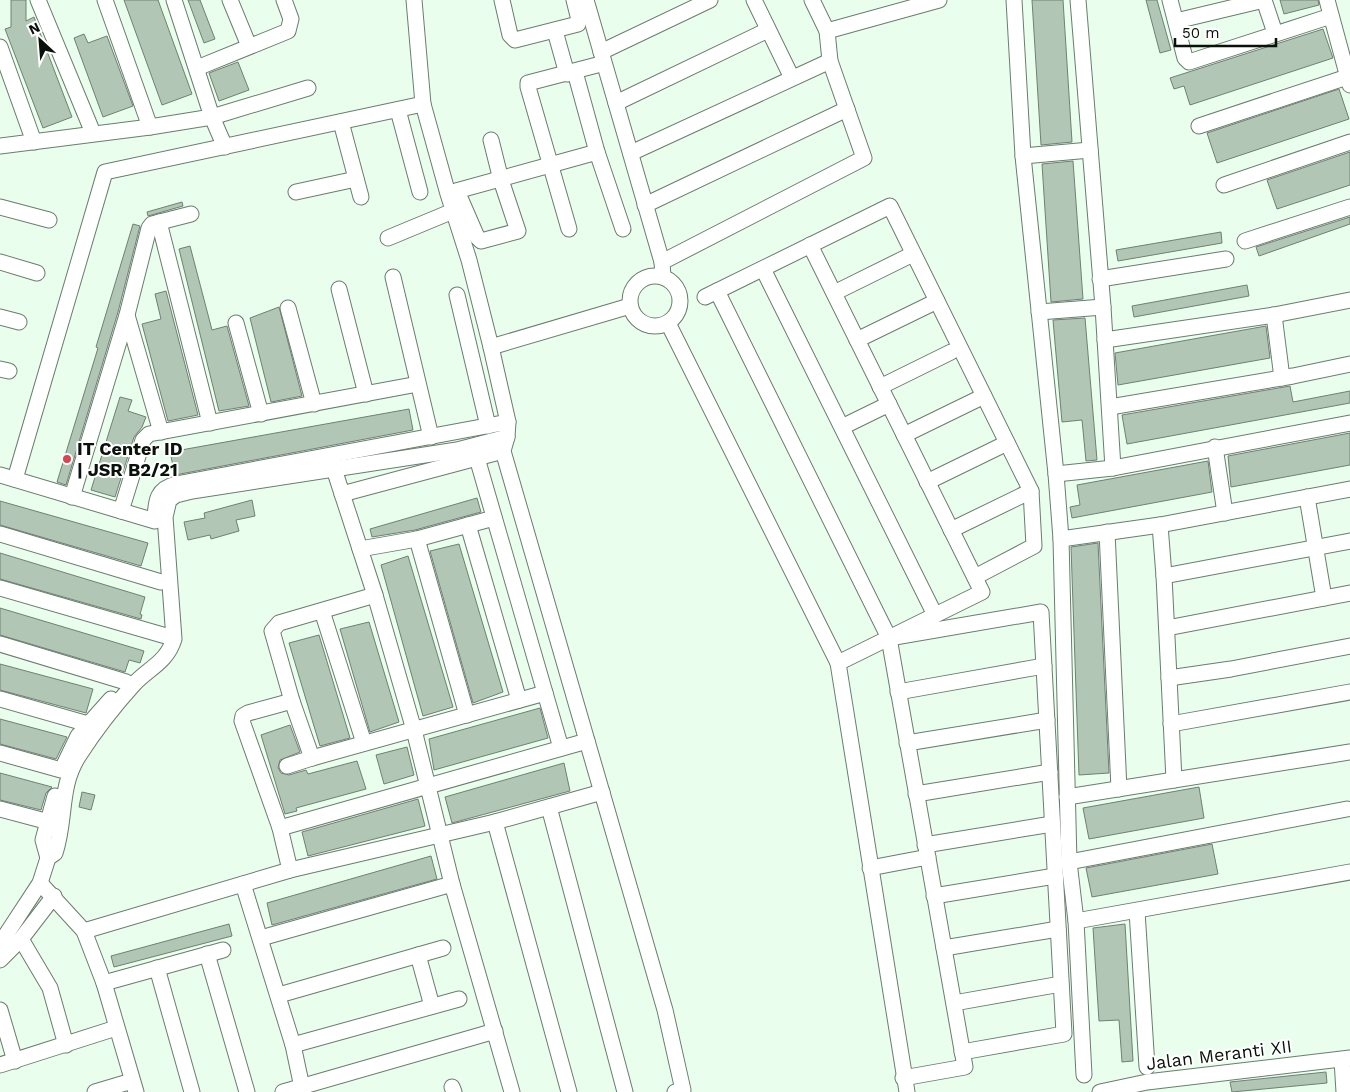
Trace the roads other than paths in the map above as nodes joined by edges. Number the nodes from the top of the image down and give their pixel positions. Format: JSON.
{"nodes":[{"id":1,"x":38,"y":0,"type":"edge"},
{"id":2,"x":105,"y":0,"type":"edge"},
{"id":3,"x":174,"y":0,"type":"edge"},
{"id":4,"x":230,"y":0,"type":"edge"},
{"id":5,"x":284,"y":0,"type":"edge"},
{"id":6,"x":414,"y":0,"type":"edge"},
{"id":7,"x":502,"y":0,"type":"edge"},
{"id":8,"x":574,"y":0,"type":"edge"},
{"id":9,"x":586,"y":0,"type":"edge"},
{"id":10,"x":710,"y":0,"type":"edge"},
{"id":11,"x":754,"y":0,"type":"edge"},
{"id":12,"x":812,"y":0,"type":"edge"},
{"id":13,"x":940,"y":0,"type":"edge"},
{"id":14,"x":1014,"y":0,"type":"edge"},
{"id":15,"x":1078,"y":0,"type":"edge"},
{"id":16,"x":1170,"y":0,"type":"edge"},
{"id":17,"x":1264,"y":0,"type":"edge"},
{"id":18,"x":1327,"y":0,"type":"edge"},
{"id":19,"x":1332,"y":16,"type":"junction"},
{"id":20,"x":1176,"y":21,"type":"junction"},
{"id":21,"x":768,"y":30,"type":"junction"},
{"id":22,"x":555,"y":31,"type":"junction"},
{"id":23,"x":828,"y":31,"type":"junction"},
{"id":24,"x":1275,"y":33,"type":"junction"},
{"id":25,"x":250,"y":46,"type":"junction"},
{"id":26,"x":0,"y":48,"type":"edge"},
{"id":27,"x":599,"y":59,"type":"junction"},
{"id":28,"x":830,"y":61,"type":"junction"},
{"id":29,"x":197,"y":68,"type":"junction"},
{"id":30,"x":571,"y":73,"type":"junction"},
{"id":31,"x":792,"y":78,"type":"junction"},
{"id":32,"x":1349,"y":80,"type":"edge"},
{"id":33,"x":308,"y":88,"type":"dead end"},
{"id":34,"x":616,"y":103,"type":"junction"},
{"id":35,"x":423,"y":104,"type":"junction"},
{"id":36,"x":847,"y":109,"type":"junction"},
{"id":37,"x":398,"y":110,"type":"junction"},
{"id":38,"x":212,"y":117,"type":"junction"},
{"id":39,"x":341,"y":122,"type":"junction"},
{"id":40,"x":1199,"y":126,"type":"dead end"},
{"id":41,"x":150,"y":127,"type":"junction"},
{"id":42,"x":93,"y":133,"type":"junction"},
{"id":43,"x":492,"y":140,"type":"dead end"},
{"id":44,"x":34,"y":142,"type":"junction"},
{"id":45,"x":1350,"y":142,"type":"edge"},
{"id":46,"x":0,"y":146,"type":"edge"},
{"id":47,"x":225,"y":147,"type":"junction"},
{"id":48,"x":1090,"y":150,"type":"junction"},
{"id":49,"x":597,"y":152,"type":"junction"},
{"id":50,"x":630,"y":153,"type":"junction"},
{"id":51,"x":1023,"y":156,"type":"junction"},
{"id":52,"x":550,"y":165,"type":"junction"},
{"id":53,"x":356,"y":179,"type":"junction"},
{"id":54,"x":501,"y":180,"type":"junction"},
{"id":55,"x":1224,"y":185,"type":"dead end"},
{"id":56,"x":296,"y":192,"type":"dead end"},
{"id":57,"x":420,"y":192,"type":"dead end"},
{"id":58,"x":452,"y":192,"type":"junction"},
{"id":59,"x":361,"y":197,"type":"dead end"},
{"id":60,"x":645,"y":205,"type":"junction"},
{"id":61,"x":0,"y":207,"type":"edge"},
{"id":62,"x":1350,"y":207,"type":"edge"},
{"id":63,"x":453,"y":211,"type":"junction"},
{"id":64,"x":191,"y":214,"type":"dead end"},
{"id":65,"x":48,"y":220,"type":"dead end"},
{"id":66,"x":159,"y":222,"type":"junction"},
{"id":67,"x":569,"y":229,"type":"dead end"},
{"id":68,"x":623,"y":229,"type":"dead end"},
{"id":69,"x":388,"y":238,"type":"dead end"},
{"id":70,"x":1245,"y":241,"type":"dead end"},
{"id":71,"x":810,"y":245,"type":"junction"},
{"id":72,"x":913,"y":254,"type":"junction"},
{"id":73,"x":1226,"y":259,"type":"dead end"},
{"id":74,"x":0,"y":262,"type":"edge"},
{"id":75,"x":763,"y":268,"type":"junction"},
{"id":76,"x":662,"y":269,"type":"junction"},
{"id":77,"x":36,"y":273,"type":"dead end"},
{"id":78,"x":393,"y":277,"type":"dead end"},
{"id":79,"x":1100,"y":279,"type":"junction"},
{"id":80,"x":339,"y":289,"type":"dead end"},
{"id":81,"x":834,"y":293,"type":"junction"},
{"id":82,"x":457,"y":295,"type":"dead end"},
{"id":83,"x":1350,"y":300,"type":"edge"},
{"id":84,"x":937,"y":301,"type":"junction"},
{"id":85,"x":630,"y":306,"type":"junction"},
{"id":86,"x":1103,"y":307,"type":"junction"},
{"id":87,"x":288,"y":308,"type":"dead end"},
{"id":88,"x":1039,"y":312,"type":"junction"},
{"id":89,"x":127,"y":315,"type":"junction"},
{"id":90,"x":1274,"y":315,"type":"junction"},
{"id":91,"x":0,"y":317,"type":"edge"},
{"id":92,"x":18,"y":322,"type":"dead end"},
{"id":93,"x":236,"y":323,"type":"dead end"},
{"id":94,"x":668,"y":323,"type":"junction"},
{"id":95,"x":857,"y":340,"type":"junction"},
{"id":96,"x":1105,"y":340,"type":"junction"},
{"id":97,"x":491,"y":347,"type":"junction"},
{"id":98,"x":951,"y":352,"type":"dead end"},
{"id":99,"x":1350,"y":364,"type":"edge"},
{"id":100,"x":1282,"y":378,"type":"junction"},
{"id":101,"x":418,"y":384,"type":"junction"},
{"id":102,"x":880,"y":387,"type":"junction"},
{"id":103,"x":366,"y":394,"type":"junction"},
{"id":104,"x":984,"y":396,"type":"junction"},
{"id":105,"x":314,"y":404,"type":"junction"},
{"id":106,"x":888,"y":404,"type":"junction"},
{"id":107,"x":1110,"y":407,"type":"junction"},
{"id":108,"x":261,"y":414,"type":"junction"},
{"id":109,"x":508,"y":422,"type":"junction"},
{"id":110,"x":210,"y":423,"type":"junction"},
{"id":111,"x":1350,"y":423,"type":"edge"},
{"id":112,"x":488,"y":426,"type":"junction"},
{"id":113,"x":842,"y":427,"type":"junction"},
{"id":114,"x":161,"y":432,"type":"junction"},
{"id":115,"x":904,"y":435,"type":"junction"},
{"id":116,"x":431,"y":437,"type":"junction"},
{"id":117,"x":1007,"y":443,"type":"junction"},
{"id":118,"x":505,"y":444,"type":"junction"},
{"id":119,"x":1215,"y":447,"type":"junction"},
{"id":120,"x":477,"y":458,"type":"junction"},
{"id":121,"x":1112,"y":468,"type":"junction"},
{"id":122,"x":334,"y":469,"type":"junction"},
{"id":123,"x":1056,"y":474,"type":"junction"},
{"id":124,"x":0,"y":475,"type":"edge"},
{"id":125,"x":15,"y":479,"type":"junction"},
{"id":126,"x":927,"y":482,"type":"junction"},
{"id":127,"x":1350,"y":489,"type":"edge"},
{"id":128,"x":1031,"y":491,"type":"junction"},
{"id":129,"x":342,"y":494,"type":"junction"},
{"id":130,"x":72,"y":497,"type":"junction"},
{"id":131,"x":1307,"y":497,"type":"junction"},
{"id":132,"x":121,"y":511,"type":"junction"},
{"id":133,"x":1225,"y":513,"type":"junction"},
{"id":134,"x":494,"y":518,"type":"junction"},
{"id":135,"x":155,"y":521,"type":"junction"},
{"id":136,"x":468,"y":525,"type":"junction"},
{"id":137,"x":1160,"y":525,"type":"junction"},
{"id":138,"x":951,"y":530,"type":"junction"},
{"id":139,"x":1108,"y":532,"type":"junction"},
{"id":140,"x":0,"y":534,"type":"edge"},
{"id":141,"x":417,"y":539,"type":"junction"},
{"id":142,"x":1060,"y":539,"type":"junction"},
{"id":143,"x":1350,"y":541,"type":"edge"},
{"id":144,"x":360,"y":549,"type":"junction"},
{"id":145,"x":1314,"y":549,"type":"junction"},
{"id":146,"x":1164,"y":576,"type":"junction"},
{"id":147,"x":974,"y":577,"type":"junction"},
{"id":148,"x":161,"y":582,"type":"junction"},
{"id":149,"x":0,"y":588,"type":"edge"},
{"id":150,"x":1350,"y":593,"type":"edge"},
{"id":151,"x":375,"y":594,"type":"junction"},
{"id":152,"x":1324,"y":598,"type":"junction"},
{"id":153,"x":322,"y":611,"type":"junction"},
{"id":154,"x":935,"y":615,"type":"junction"},
{"id":155,"x":1167,"y":628,"type":"junction"},
{"id":156,"x":166,"y":636,"type":"junction"},
{"id":157,"x":888,"y":638,"type":"junction"},
{"id":158,"x":0,"y":644,"type":"edge"},
{"id":159,"x":1350,"y":646,"type":"edge"},
{"id":160,"x":838,"y":663,"type":"junction"},
{"id":161,"x":1044,"y":666,"type":"junction"},
{"id":162,"x":1169,"y":678,"type":"junction"},
{"id":163,"x":126,"y":682,"type":"junction"},
{"id":164,"x":898,"y":692,"type":"junction"},
{"id":165,"x":1350,"y":692,"type":"edge"},
{"id":166,"x":545,"y":693,"type":"junction"},
{"id":167,"x":0,"y":699,"type":"edge"},
{"id":168,"x":519,"y":700,"type":"junction"},
{"id":169,"x":292,"y":701,"type":"junction"},
{"id":170,"x":467,"y":715,"type":"junction"},
{"id":171,"x":1047,"y":720,"type":"junction"},
{"id":172,"x":88,"y":724,"type":"junction"},
{"id":173,"x":1171,"y":724,"type":"junction"},
{"id":174,"x":414,"y":730,"type":"junction"},
{"id":175,"x":587,"y":741,"type":"junction"},
{"id":176,"x":364,"y":743,"type":"junction"},
{"id":177,"x":907,"y":743,"type":"junction"},
{"id":178,"x":561,"y":748,"type":"junction"},
{"id":179,"x":1350,"y":752,"type":"edge"},
{"id":180,"x":0,"y":753,"type":"edge"},
{"id":181,"x":312,"y":758,"type":"junction"},
{"id":182,"x":287,"y":766,"type":"dead end"},
{"id":183,"x":61,"y":770,"type":"junction"},
{"id":184,"x":1050,"y":772,"type":"junction"},
{"id":185,"x":1174,"y":780,"type":"junction"},
{"id":186,"x":430,"y":786,"type":"junction"},
{"id":187,"x":1119,"y":789,"type":"junction"},
{"id":188,"x":602,"y":792,"type":"junction"},
{"id":189,"x":916,"y":794,"type":"junction"},
{"id":190,"x":1067,"y":798,"type":"junction"},
{"id":191,"x":549,"y":807,"type":"junction"},
{"id":192,"x":0,"y":809,"type":"edge"},
{"id":193,"x":1347,"y":809,"type":"dead end"},
{"id":194,"x":49,"y":822,"type":"junction"},
{"id":195,"x":495,"y":822,"type":"junction"},
{"id":196,"x":1052,"y":824,"type":"junction"},
{"id":197,"x":280,"y":828,"type":"junction"},
{"id":198,"x":441,"y":834,"type":"junction"},
{"id":199,"x":926,"y":851,"type":"junction"},
{"id":200,"x":48,"y":858,"type":"junction"},
{"id":201,"x":1069,"y":862,"type":"junction"},
{"id":202,"x":870,"y":868,"type":"junction"},
{"id":203,"x":290,"y":870,"type":"junction"},
{"id":204,"x":1350,"y":872,"type":"edge"},
{"id":205,"x":1055,"y":876,"type":"junction"},
{"id":206,"x":40,"y":884,"type":"junction"},
{"id":207,"x":243,"y":884,"type":"junction"},
{"id":208,"x":452,"y":884,"type":"junction"},
{"id":209,"x":54,"y":896,"type":"junction"},
{"id":210,"x":934,"y":896,"type":"junction"},
{"id":211,"x":1137,"y":910,"type":"junction"},
{"id":212,"x":1076,"y":921,"type":"junction"},
{"id":213,"x":1058,"y":929,"type":"junction"},
{"id":214,"x":84,"y":931,"type":"junction"},
{"id":215,"x":261,"y":938,"type":"junction"},
{"id":216,"x":21,"y":939,"type":"junction"},
{"id":217,"x":0,"y":944,"type":"edge"},
{"id":218,"x":443,"y":948,"type":"dead end"},
{"id":219,"x":944,"y":948,"type":"junction"},
{"id":220,"x":223,"y":950,"type":"dead end"},
{"id":221,"x":207,"y":954,"type":"junction"},
{"id":222,"x":418,"y":955,"type":"junction"},
{"id":223,"x":0,"y":960,"type":"edge"},
{"id":224,"x":157,"y":968,"type":"junction"},
{"id":225,"x":104,"y":983,"type":"junction"},
{"id":226,"x":1061,"y":984,"type":"junction"},
{"id":227,"x":279,"y":995,"type":"junction"},
{"id":228,"x":459,"y":999,"type":"dead end"},
{"id":229,"x":954,"y":1003,"type":"junction"},
{"id":230,"x":432,"y":1006,"type":"junction"},
{"id":231,"x":0,"y":1010,"type":"edge"},
{"id":232,"x":116,"y":1028,"type":"junction"},
{"id":233,"x":495,"y":1031,"type":"junction"},
{"id":234,"x":294,"y":1044,"type":"junction"},
{"id":235,"x":66,"y":1045,"type":"junction"},
{"id":236,"x":962,"y":1052,"type":"junction"},
{"id":237,"x":1346,"y":1059,"type":"edge"},
{"id":238,"x":7,"y":1063,"type":"edge"},
{"id":239,"x":1147,"y":1067,"type":"dead end"},
{"id":240,"x":1084,"y":1075,"type":"dead end"},
{"id":241,"x":905,"y":1085,"type":"edge"},
{"id":242,"x":134,"y":1087,"type":"edge"},
{"id":243,"x":302,"y":1089,"type":"edge"},
{"id":244,"x":680,"y":1091,"type":"edge"},
{"id":245,"x":95,"y":1092,"type":"edge"},
{"id":246,"x":192,"y":1092,"type":"edge"},
{"id":247,"x":247,"y":1092,"type":"edge"},
{"id":248,"x":282,"y":1092,"type":"edge"},
{"id":249,"x":512,"y":1092,"type":"edge"},
{"id":250,"x":569,"y":1092,"type":"edge"},
{"id":251,"x":625,"y":1092,"type":"edge"},
{"id":252,"x":1100,"y":1092,"type":"edge"},
{"id":253,"x":1344,"y":1092,"type":"edge"}],
"edges":[{"from":1,"to":42,"type":"street"},
{"from":2,"to":41,"type":"street"},
{"from":3,"to":29,"type":"street"},
{"from":4,"to":25,"type":"street"},
{"from":5,"to":25,"type":"street"},
{"from":6,"to":35,"type":"street"},
{"from":7,"to":22,"type":"street"},
{"from":8,"to":22,"type":"street"},
{"from":9,"to":27,"type":"street"},
{"from":10,"to":27,"type":"street"},
{"from":11,"to":21,"type":"street"},
{"from":12,"to":23,"type":"street"},
{"from":13,"to":23,"type":"street"},
{"from":14,"to":51,"type":"street"},
{"from":15,"to":48,"type":"street"},
{"from":16,"to":20,"type":"street"},
{"from":17,"to":20,"type":"street"},
{"from":17,"to":24,"type":"street"},
{"from":18,"to":19,"type":"street"},
{"from":19,"to":24,"type":"street"},
{"from":19,"to":32,"type":"street"},
{"from":20,"to":24,"type":"street"},
{"from":21,"to":31,"type":"street"},
{"from":21,"to":34,"type":"street"},
{"from":22,"to":30,"type":"street"},
{"from":23,"to":28,"type":"street"},
{"from":25,"to":29,"type":"street"},
{"from":26,"to":44,"type":"street"},
{"from":27,"to":30,"type":"street"},
{"from":27,"to":34,"type":"street"},
{"from":28,"to":31,"type":"street"},
{"from":28,"to":36,"type":"street"},
{"from":29,"to":38,"type":"street"},
{"from":30,"to":49,"type":"street"},
{"from":30,"to":52,"type":"street"},
{"from":31,"to":50,"type":"street"},
{"from":32,"to":40,"type":"street"},
{"from":33,"to":38,"type":"street"},
{"from":34,"to":50,"type":"street"},
{"from":35,"to":37,"type":"street"},
{"from":35,"to":58,"type":"street"},
{"from":36,"to":60,"type":"street"},
{"from":36,"to":76,"type":"street"},
{"from":37,"to":39,"type":"street"},
{"from":37,"to":57,"type":"street"},
{"from":38,"to":41,"type":"street"},
{"from":38,"to":47,"type":"street"},
{"from":39,"to":47,"type":"street"},
{"from":39,"to":53,"type":"street"},
{"from":41,"to":42,"type":"street"},
{"from":42,"to":44,"type":"street"},
{"from":43,"to":54,"type":"street"},
{"from":44,"to":46,"type":"street"},
{"from":45,"to":55,"type":"street"},
{"from":47,"to":125,"type":"street"},
{"from":48,"to":51,"type":"street"},
{"from":48,"to":79,"type":"street"},
{"from":49,"to":52,"type":"street"},
{"from":49,"to":68,"type":"street"},
{"from":50,"to":60,"type":"street"},
{"from":51,"to":88,"type":"street"},
{"from":52,"to":54,"type":"street"},
{"from":52,"to":67,"type":"street"},
{"from":53,"to":56,"type":"street"},
{"from":53,"to":59,"type":"street"},
{"from":54,"to":58,"type":"street"},
{"from":54,"to":58,"type":"street"},
{"from":58,"to":63,"type":"street"},
{"from":60,"to":76,"type":"street"},
{"from":61,"to":65,"type":"street"},
{"from":62,"to":70,"type":"street"},
{"from":63,"to":69,"type":"street"},
{"from":63,"to":97,"type":"street"},
{"from":64,"to":66,"type":"street"},
{"from":66,"to":89,"type":"street"},
{"from":66,"to":110,"type":"street"},
{"from":71,"to":72,"type":"street"},
{"from":71,"to":75,"type":"street"},
{"from":71,"to":81,"type":"street"},
{"from":72,"to":81,"type":"street"},
{"from":72,"to":84,"type":"street"},
{"from":73,"to":79,"type":"street"},
{"from":74,"to":77,"type":"street"},
{"from":75,"to":113,"type":"street"},
{"from":75,"to":157,"type":"street"},
{"from":76,"to":85,"type":"street"},
{"from":76,"to":94,"type":"street"},
{"from":78,"to":101,"type":"street"},
{"from":79,"to":86,"type":"street"},
{"from":80,"to":103,"type":"street"},
{"from":81,"to":95,"type":"street"},
{"from":82,"to":112,"type":"street"},
{"from":83,"to":90,"type":"street"},
{"from":84,"to":95,"type":"street"},
{"from":84,"to":104,"type":"street"},
{"from":85,"to":94,"type":"street"},
{"from":85,"to":97,"type":"street"},
{"from":86,"to":88,"type":"street"},
{"from":86,"to":96,"type":"street"},
{"from":87,"to":105,"type":"street"},
{"from":88,"to":123,"type":"street"},
{"from":89,"to":114,"type":"street"},
{"from":89,"to":130,"type":"street"},
{"from":90,"to":96,"type":"street"},
{"from":90,"to":100,"type":"street"},
{"from":91,"to":92,"type":"street"},
{"from":93,"to":108,"type":"street"},
{"from":94,"to":160,"type":"street"},
{"from":95,"to":102,"type":"street"},
{"from":96,"to":107,"type":"street"},
{"from":97,"to":109,"type":"street"},
{"from":98,"to":102,"type":"street"},
{"from":99,"to":100,"type":"street"},
{"from":100,"to":107,"type":"street"},
{"from":101,"to":103,"type":"street"},
{"from":101,"to":116,"type":"street"},
{"from":102,"to":106,"type":"street"},
{"from":103,"to":105,"type":"street"},
{"from":104,"to":115,"type":"street"},
{"from":104,"to":117,"type":"street"},
{"from":105,"to":108,"type":"street"},
{"from":106,"to":113,"type":"street"},
{"from":106,"to":115,"type":"street"},
{"from":107,"to":121,"type":"street"},
{"from":108,"to":110,"type":"street"},
{"from":109,"to":112,"type":"street"},
{"from":109,"to":118,"type":"street"},
{"from":110,"to":114,"type":"street"},
{"from":111,"to":119,"type":"street"},
{"from":112,"to":116,"type":"street"},
{"from":113,"to":154,"type":"street"},
{"from":114,"to":132,"type":"street"},
{"from":115,"to":126,"type":"street"},
{"from":116,"to":135,"type":"street"},
{"from":117,"to":126,"type":"street"},
{"from":117,"to":128,"type":"street"},
{"from":118,"to":120,"type":"street"},
{"from":118,"to":122,"type":"street"},
{"from":118,"to":175,"type":"street"},
{"from":119,"to":121,"type":"street"},
{"from":119,"to":133,"type":"street"},
{"from":120,"to":129,"type":"street"},
{"from":120,"to":134,"type":"street"},
{"from":121,"to":123,"type":"street"},
{"from":122,"to":129,"type":"street"},
{"from":122,"to":200,"type":"street"},
{"from":123,"to":142,"type":"street"},
{"from":124,"to":125,"type":"street"},
{"from":125,"to":130,"type":"street"},
{"from":126,"to":138,"type":"street"},
{"from":127,"to":131,"type":"street"},
{"from":128,"to":138,"type":"street"},
{"from":128,"to":147,"type":"street"},
{"from":129,"to":144,"type":"street"},
{"from":130,"to":132,"type":"street"},
{"from":131,"to":133,"type":"street"},
{"from":131,"to":145,"type":"street"},
{"from":132,"to":135,"type":"street"},
{"from":133,"to":137,"type":"street"},
{"from":134,"to":136,"type":"street"},
{"from":134,"to":166,"type":"street"},
{"from":135,"to":148,"type":"street"},
{"from":136,"to":141,"type":"street"},
{"from":136,"to":168,"type":"street"},
{"from":137,"to":139,"type":"street"},
{"from":137,"to":146,"type":"street"},
{"from":138,"to":147,"type":"street"},
{"from":139,"to":142,"type":"street"},
{"from":139,"to":187,"type":"street"},
{"from":140,"to":148,"type":"street"},
{"from":141,"to":144,"type":"street"},
{"from":141,"to":170,"type":"street"},
{"from":142,"to":190,"type":"street"},
{"from":143,"to":145,"type":"street"},
{"from":144,"to":151,"type":"street"},
{"from":145,"to":146,"type":"street"},
{"from":145,"to":152,"type":"street"},
{"from":146,"to":155,"type":"street"},
{"from":147,"to":154,"type":"street"},
{"from":148,"to":156,"type":"street"},
{"from":149,"to":156,"type":"street"},
{"from":150,"to":152,"type":"street"},
{"from":151,"to":153,"type":"street"},
{"from":151,"to":174,"type":"street"},
{"from":152,"to":155,"type":"street"},
{"from":153,"to":169,"type":"street"},
{"from":153,"to":176,"type":"street"},
{"from":154,"to":157,"type":"street"},
{"from":155,"to":162,"type":"street"},
{"from":156,"to":163,"type":"street"},
{"from":157,"to":160,"type":"street"},
{"from":157,"to":161,"type":"street"},
{"from":157,"to":164,"type":"street"},
{"from":158,"to":163,"type":"street"},
{"from":159,"to":162,"type":"street"},
{"from":160,"to":202,"type":"street"},
{"from":161,"to":164,"type":"street"},
{"from":161,"to":171,"type":"street"},
{"from":162,"to":173,"type":"street"},
{"from":163,"to":172,"type":"street"},
{"from":164,"to":177,"type":"street"},
{"from":165,"to":173,"type":"street"},
{"from":166,"to":168,"type":"street"},
{"from":166,"to":178,"type":"street"},
{"from":167,"to":172,"type":"street"},
{"from":168,"to":170,"type":"street"},
{"from":169,"to":181,"type":"street"},
{"from":169,"to":197,"type":"street"},
{"from":170,"to":174,"type":"street"},
{"from":171,"to":177,"type":"street"},
{"from":171,"to":184,"type":"street"},
{"from":172,"to":183,"type":"street"},
{"from":173,"to":185,"type":"street"},
{"from":174,"to":176,"type":"street"},
{"from":174,"to":186,"type":"street"},
{"from":175,"to":178,"type":"street"},
{"from":175,"to":188,"type":"street"},
{"from":176,"to":181,"type":"street"},
{"from":177,"to":189,"type":"street"},
{"from":178,"to":186,"type":"street"},
{"from":179,"to":185,"type":"street"},
{"from":180,"to":183,"type":"street"},
{"from":181,"to":182,"type":"street"},
{"from":183,"to":194,"type":"street"},
{"from":184,"to":189,"type":"street"},
{"from":184,"to":196,"type":"street"},
{"from":185,"to":187,"type":"street"},
{"from":186,"to":197,"type":"street"},
{"from":186,"to":198,"type":"street"},
{"from":187,"to":190,"type":"street"},
{"from":188,"to":191,"type":"street"},
{"from":188,"to":244,"type":"street"},
{"from":189,"to":199,"type":"street"},
{"from":190,"to":201,"type":"street"},
{"from":191,"to":195,"type":"street"},
{"from":191,"to":251,"type":"street"},
{"from":192,"to":194,"type":"street"},
{"from":193,"to":201,"type":"street"},
{"from":194,"to":200,"type":"street"},
{"from":195,"to":198,"type":"street"},
{"from":195,"to":250,"type":"street"},
{"from":196,"to":199,"type":"street"},
{"from":196,"to":205,"type":"street"},
{"from":197,"to":203,"type":"street"},
{"from":198,"to":203,"type":"street"},
{"from":198,"to":208,"type":"street"},
{"from":199,"to":202,"type":"street"},
{"from":199,"to":210,"type":"street"},
{"from":200,"to":206,"type":"street"},
{"from":201,"to":212,"type":"street"},
{"from":202,"to":241,"type":"street"},
{"from":203,"to":207,"type":"street"},
{"from":204,"to":211,"type":"street"},
{"from":205,"to":210,"type":"street"},
{"from":205,"to":213,"type":"street"},
{"from":206,"to":209,"type":"street"},
{"from":206,"to":217,"type":"street"},
{"from":207,"to":214,"type":"street"},
{"from":207,"to":215,"type":"street"},
{"from":208,"to":215,"type":"street"},
{"from":208,"to":233,"type":"street"},
{"from":209,"to":214,"type":"street"},
{"from":209,"to":216,"type":"street"},
{"from":210,"to":219,"type":"street"},
{"from":211,"to":212,"type":"street"},
{"from":211,"to":239,"type":"street"},
{"from":212,"to":240,"type":"street"},
{"from":213,"to":219,"type":"street"},
{"from":213,"to":226,"type":"street"},
{"from":214,"to":225,"type":"street"},
{"from":215,"to":227,"type":"street"},
{"from":216,"to":223,"type":"street"},
{"from":216,"to":235,"type":"street"},
{"from":218,"to":222,"type":"street"},
{"from":219,"to":229,"type":"street"},
{"from":220,"to":221,"type":"street"},
{"from":221,"to":224,"type":"street"},
{"from":221,"to":247,"type":"street"},
{"from":222,"to":227,"type":"street"},
{"from":222,"to":230,"type":"street"},
{"from":224,"to":225,"type":"street"},
{"from":224,"to":246,"type":"street"},
{"from":225,"to":232,"type":"street"},
{"from":226,"to":229,"type":"street"},
{"from":226,"to":236,"type":"street"},
{"from":227,"to":234,"type":"street"},
{"from":228,"to":230,"type":"street"},
{"from":229,"to":236,"type":"street"},
{"from":230,"to":234,"type":"street"},
{"from":231,"to":238,"type":"street"},
{"from":232,"to":235,"type":"street"},
{"from":232,"to":242,"type":"street"},
{"from":233,"to":243,"type":"street"},
{"from":233,"to":249,"type":"street"},
{"from":234,"to":243,"type":"street"},
{"from":235,"to":238,"type":"street"},
{"from":236,"to":241,"type":"street"},
{"from":237,"to":252,"type":"street","name":"Jalan Meranti XII"},
{"from":237,"to":253,"type":"street"},
{"from":242,"to":245,"type":"street"},
{"from":243,"to":248,"type":"street"}]}
